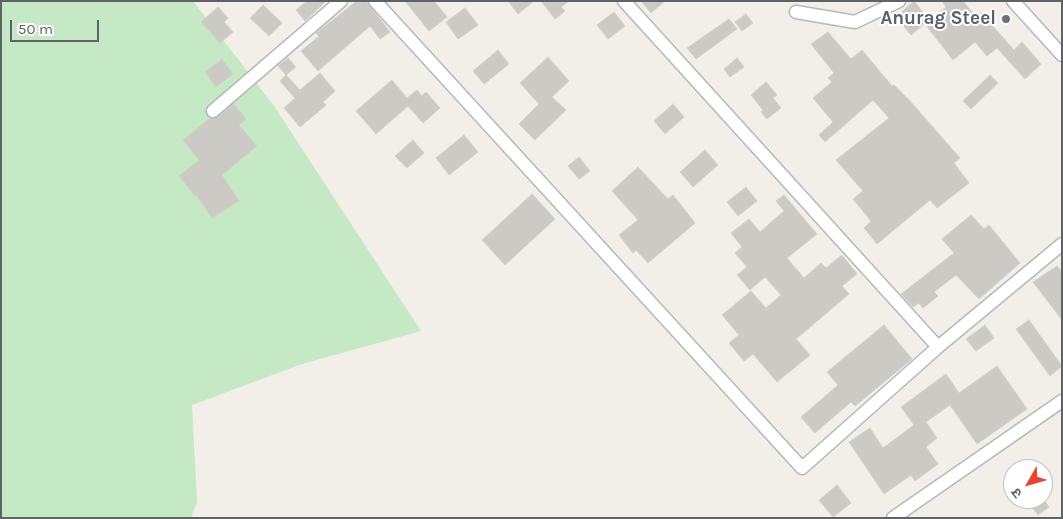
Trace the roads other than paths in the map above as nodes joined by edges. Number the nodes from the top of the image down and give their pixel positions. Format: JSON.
{"nodes":[{"id":1,"x":341,"y":1,"type":"edge"},
{"id":2,"x":375,"y":1,"type":"edge"},
{"id":3,"x":624,"y":1,"type":"edge"},
{"id":4,"x":899,"y":1,"type":"edge"},
{"id":5,"x":1013,"y":1,"type":"edge"},
{"id":6,"x":796,"y":12,"type":"dead end"},
{"id":7,"x":1062,"y":56,"type":"edge"},
{"id":8,"x":213,"y":111,"type":"dead end"},
{"id":9,"x":1062,"y":244,"type":"edge"},
{"id":10,"x":938,"y":346,"type":"junction"},
{"id":11,"x":1062,"y":401,"type":"edge"},
{"id":12,"x":893,"y":518,"type":"edge"}],
"edges":[{"from":1,"to":8,"type":"street"},
{"from":2,"to":10,"type":"street"},
{"from":3,"to":10,"type":"street"},
{"from":4,"to":6,"type":"street"},
{"from":5,"to":7,"type":"street"},
{"from":9,"to":10,"type":"street"},
{"from":11,"to":12,"type":"street"}]}
